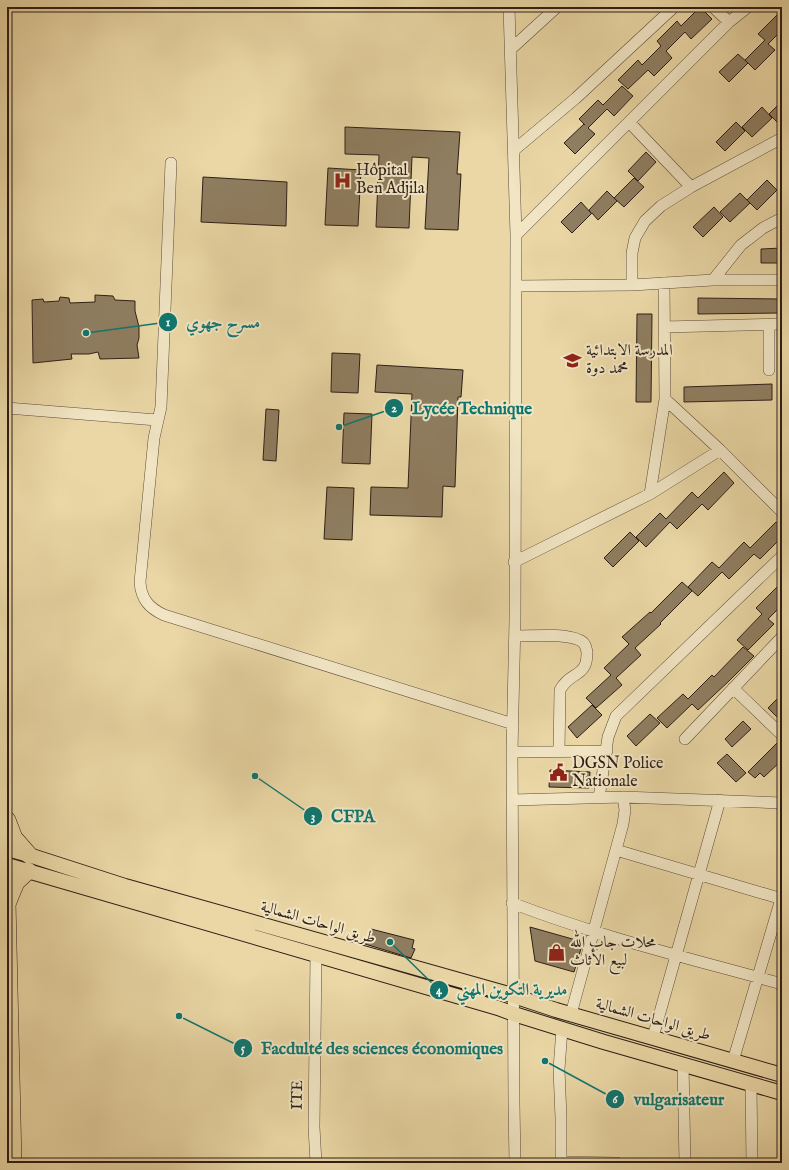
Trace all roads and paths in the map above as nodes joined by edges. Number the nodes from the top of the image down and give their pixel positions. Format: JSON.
{"nodes":[{"id":1,"x":509,"y":7,"type":"edge"},
{"id":2,"x":557,"y":7,"type":"edge"},
{"id":3,"x":674,"y":7,"type":"edge"},
{"id":4,"x":713,"y":7,"type":"edge"},
{"id":5,"x":748,"y":7,"type":"edge"},
{"id":6,"x":729,"y":22,"type":"junction"},
{"id":7,"x":510,"y":49,"type":"junction"},
{"id":8,"x":629,"y":122,"type":"junction"},
{"id":9,"x":782,"y":138,"type":"edge"},
{"id":10,"x":513,"y":151,"type":"junction"},
{"id":11,"x":171,"y":163,"type":"dead end"},
{"id":12,"x":692,"y":187,"type":"junction"},
{"id":13,"x":782,"y":218,"type":"edge"},
{"id":14,"x":763,"y":228,"type":"junction"},
{"id":15,"x":782,"y":229,"type":"edge"},
{"id":16,"x":516,"y":235,"type":"junction"},
{"id":17,"x":713,"y":280,"type":"junction"},
{"id":18,"x":782,"y":280,"type":"edge"},
{"id":19,"x":664,"y":283,"type":"junction"},
{"id":20,"x":632,"y":284,"type":"junction"},
{"id":21,"x":516,"y":286,"type":"junction"},
{"id":22,"x":782,"y":324,"type":"edge"},
{"id":23,"x":769,"y":325,"type":"junction"},
{"id":24,"x":664,"y":327,"type":"junction"},
{"id":25,"x":769,"y":370,"type":"dead end"},
{"id":26,"x":665,"y":399,"type":"junction"},
{"id":27,"x":7,"y":408,"type":"edge"},
{"id":28,"x":158,"y":420,"type":"junction"},
{"id":29,"x":720,"y":450,"type":"junction"},
{"id":30,"x":650,"y":494,"type":"junction"},
{"id":31,"x":782,"y":512,"type":"edge"},
{"id":32,"x":782,"y":556,"type":"edge"},
{"id":33,"x":514,"y":562,"type":"junction"},
{"id":34,"x":515,"y":636,"type":"junction"},
{"id":35,"x":782,"y":637,"type":"edge"},
{"id":36,"x":733,"y":688,"type":"junction"},
{"id":37,"x":513,"y":724,"type":"junction"},
{"id":38,"x":782,"y":735,"type":"edge"},
{"id":39,"x":685,"y":739,"type":"dead end"},
{"id":40,"x":559,"y":751,"type":"junction"},
{"id":41,"x":606,"y":751,"type":"junction"},
{"id":42,"x":512,"y":752,"type":"junction"},
{"id":43,"x":623,"y":797,"type":"junction"},
{"id":44,"x":599,"y":798,"type":"junction"},
{"id":45,"x":512,"y":800,"type":"junction"},
{"id":46,"x":720,"y":800,"type":"junction"},
{"id":47,"x":782,"y":803,"type":"edge"},
{"id":48,"x":7,"y":820,"type":"edge"},
{"id":49,"x":7,"y":849,"type":"edge"},
{"id":50,"x":616,"y":850,"type":"junction"},
{"id":51,"x":29,"y":863,"type":"junction"},
{"id":52,"x":7,"y":865,"type":"edge"},
{"id":53,"x":699,"y":874,"type":"junction"},
{"id":54,"x":782,"y":899,"type":"edge"},
{"id":55,"x":7,"y":903,"type":"edge"},
{"id":56,"x":512,"y":903,"type":"junction"},
{"id":57,"x":594,"y":931,"type":"junction"},
{"id":58,"x":316,"y":955,"type":"junction"},
{"id":59,"x":677,"y":955,"type":"junction"},
{"id":60,"x":757,"y":978,"type":"junction"},
{"id":61,"x":782,"y":984,"type":"edge"},
{"id":62,"x":514,"y":996,"type":"junction"},
{"id":63,"x":514,"y":1014,"type":"junction"},
{"id":64,"x":571,"y":1014,"type":"junction"},
{"id":65,"x":562,"y":1029,"type":"junction"},
{"id":66,"x":653,"y":1037,"type":"junction"},
{"id":67,"x":733,"y":1061,"type":"junction"},
{"id":68,"x":683,"y":1064,"type":"junction"},
{"id":69,"x":782,"y":1075,"type":"edge"},
{"id":70,"x":751,"y":1084,"type":"junction"},
{"id":71,"x":782,"y":1093,"type":"edge"},
{"id":72,"x":13,"y":1163,"type":"edge"},
{"id":73,"x":316,"y":1163,"type":"edge"},
{"id":74,"x":515,"y":1163,"type":"edge"},
{"id":75,"x":561,"y":1163,"type":"edge"},
{"id":76,"x":617,"y":1163,"type":"edge"},
{"id":77,"x":685,"y":1163,"type":"edge"},
{"id":78,"x":752,"y":1163,"type":"edge"}],
"edges":[{"from":1,"to":7,"type":"street"},
{"from":2,"to":7,"type":"street"},
{"from":3,"to":10,"type":"street"},
{"from":4,"to":6,"type":"street"},
{"from":5,"to":6,"type":"street"},
{"from":6,"to":8,"type":"street"},
{"from":7,"to":10,"type":"street"},
{"from":8,"to":12,"type":"street"},
{"from":8,"to":16,"type":"street"},
{"from":9,"to":12,"type":"street"},
{"from":10,"to":16,"type":"street"},
{"from":11,"to":28,"type":"street"},
{"from":12,"to":20,"type":"street"},
{"from":13,"to":14,"type":"street"},
{"from":14,"to":15,"type":"street"},
{"from":14,"to":17,"type":"street"},
{"from":16,"to":21,"type":"street"},
{"from":17,"to":18,"type":"street"},
{"from":17,"to":19,"type":"street"},
{"from":19,"to":20,"type":"street"},
{"from":19,"to":24,"type":"street"},
{"from":20,"to":21,"type":"street"},
{"from":21,"to":33,"type":"street"},
{"from":22,"to":23,"type":"street"},
{"from":23,"to":24,"type":"street"},
{"from":23,"to":25,"type":"street"},
{"from":24,"to":26,"type":"street"},
{"from":26,"to":29,"type":"street"},
{"from":26,"to":30,"type":"street"},
{"from":27,"to":28,"type":"street"},
{"from":28,"to":37,"type":"street"},
{"from":29,"to":30,"type":"street"},
{"from":29,"to":31,"type":"street"},
{"from":30,"to":33,"type":"street"},
{"from":32,"to":41,"type":"street"},
{"from":33,"to":34,"type":"street"},
{"from":34,"to":37,"type":"street"},
{"from":34,"to":40,"type":"street"},
{"from":35,"to":36,"type":"street"},
{"from":36,"to":38,"type":"street"},
{"from":36,"to":39,"type":"street"},
{"from":37,"to":42,"type":"street"},
{"from":40,"to":41,"type":"street"},
{"from":40,"to":42,"type":"street"},
{"from":41,"to":44,"type":"street"},
{"from":42,"to":45,"type":"street"},
{"from":43,"to":44,"type":"street"},
{"from":43,"to":46,"type":"street"},
{"from":43,"to":50,"type":"street"},
{"from":44,"to":45,"type":"street"},
{"from":45,"to":56,"type":"street"},
{"from":46,"to":47,"type":"street"},
{"from":46,"to":53,"type":"street"},
{"from":48,"to":51,"type":"highway"},
{"from":49,"to":51,"type":"main road","name":"طريق الواحات الشمالية"},
{"from":50,"to":53,"type":"street"},
{"from":50,"to":57,"type":"street"},
{"from":51,"to":52,"type":"main road"},
{"from":51,"to":55,"type":"highway"},
{"from":51,"to":58,"type":"main road","name":"طريق الواحات الشمالية"},
{"from":51,"to":62,"type":"main road","name":"طريق الواحات الشمالية"},
{"from":53,"to":54,"type":"street"},
{"from":53,"to":59,"type":"street"},
{"from":54,"to":60,"type":"street"},
{"from":55,"to":72,"type":"highway"},
{"from":56,"to":57,"type":"street"},
{"from":56,"to":62,"type":"street"},
{"from":57,"to":59,"type":"street"},
{"from":57,"to":64,"type":"street"},
{"from":58,"to":63,"type":"main road","name":"طريق الواحات الشمالية"},
{"from":58,"to":73,"type":"street","name":"ITE"},
{"from":59,"to":60,"type":"street"},
{"from":59,"to":66,"type":"street"},
{"from":60,"to":61,"type":"street"},
{"from":60,"to":67,"type":"street"},
{"from":62,"to":63,"type":"street"},
{"from":62,"to":64,"type":"main road","name":"طريق الواحات الشمالية"},
{"from":63,"to":65,"type":"main road","name":"طريق الواحات الشمالية"},
{"from":63,"to":74,"type":"street"},
{"from":64,"to":66,"type":"main road","name":"طريق الواحات الشمالية"},
{"from":65,"to":68,"type":"main road","name":"طريق الواحات الشمالية"},
{"from":65,"to":75,"type":"street"},
{"from":66,"to":67,"type":"main road","name":"طريق الواحات الشمالية"},
{"from":67,"to":69,"type":"main road","name":"طريق الواحات الشمالية"},
{"from":68,"to":70,"type":"main road","name":"طريق الواحات الشمالية"},
{"from":68,"to":77,"type":"street"},
{"from":70,"to":71,"type":"main road","name":"طريق الواحات الشمالية"},
{"from":70,"to":78,"type":"street"},
{"from":75,"to":76,"type":"street"}]}
